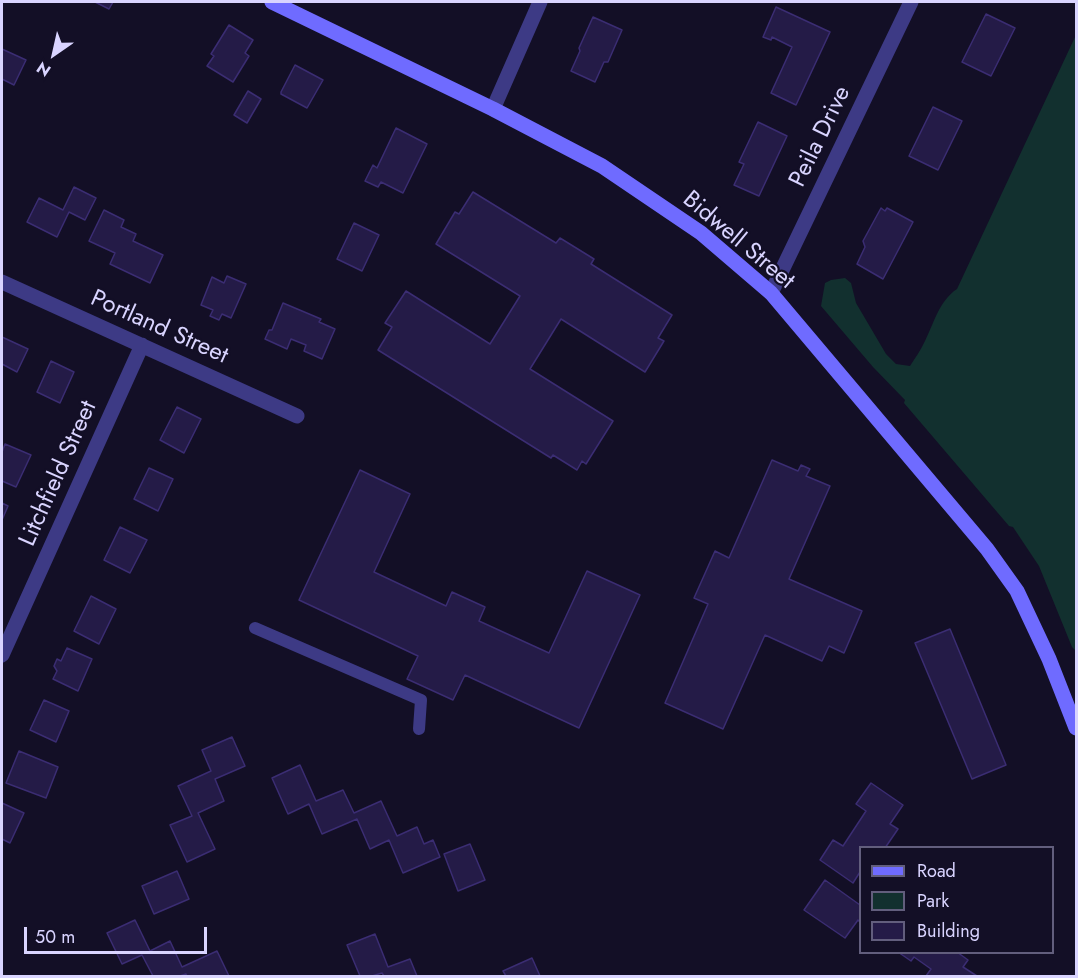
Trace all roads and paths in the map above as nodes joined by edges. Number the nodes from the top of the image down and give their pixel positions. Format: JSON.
{"nodes":[{"id":1,"x":272,"y":2,"type":"edge"},
{"id":2,"x":540,"y":2,"type":"edge"},
{"id":3,"x":911,"y":2,"type":"edge"},
{"id":4,"x":493,"y":109,"type":"junction"},
{"id":5,"x":2,"y":282,"type":"edge"},
{"id":6,"x":771,"y":293,"type":"junction"},
{"id":7,"x":142,"y":345,"type":"junction"},
{"id":8,"x":297,"y":416,"type":"dead end"},
{"id":9,"x":255,"y":627,"type":"dead end"},
{"id":10,"x":2,"y":655,"type":"edge"},
{"id":11,"x":1077,"y":728,"type":"edge"},
{"id":12,"x":419,"y":729,"type":"dead end"}],
"edges":[{"from":1,"to":4,"type":"street","name":"Bidwell Street"},
{"from":2,"to":4,"type":"street"},
{"from":3,"to":6,"type":"street","name":"Peila Drive"},
{"from":4,"to":6,"type":"street","name":"Bidwell Street"},
{"from":5,"to":7,"type":"street","name":"Portland Street"},
{"from":6,"to":11,"type":"street","name":"Bidwell Street"},
{"from":7,"to":8,"type":"street","name":"Portland Street"},
{"from":7,"to":10,"type":"street","name":"Litchfield Street"},
{"from":9,"to":12,"type":"lane"}]}
